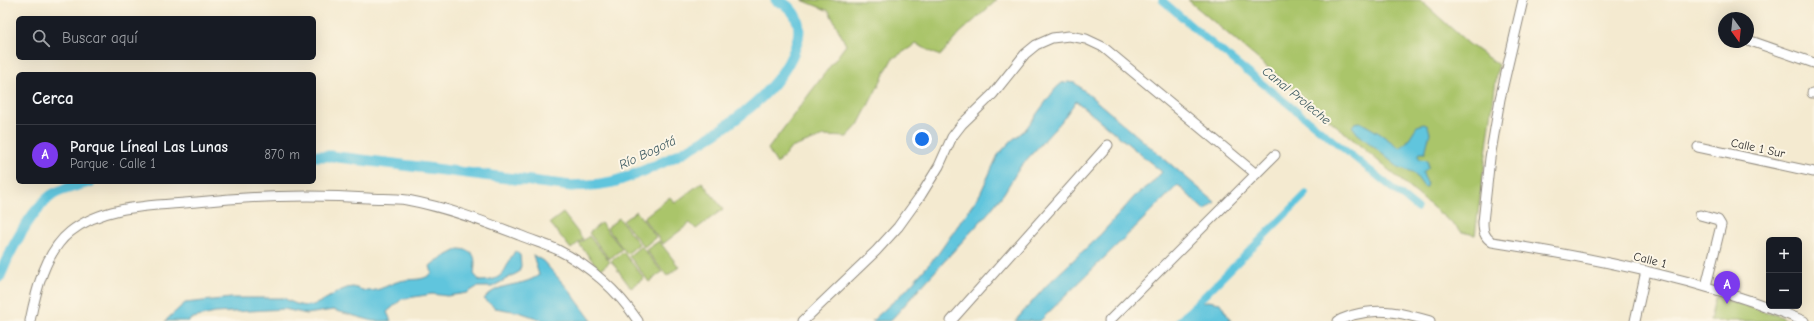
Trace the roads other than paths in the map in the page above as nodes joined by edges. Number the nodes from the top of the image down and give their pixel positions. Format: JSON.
{"nodes":[{"id":1,"x":1523,"y":0,"type":"edge"},
{"id":2,"x":1754,"y":42,"type":"edge"},
{"id":3,"x":1814,"y":63,"type":"edge"},
{"id":4,"x":1108,"y":145,"type":"dead end"},
{"id":5,"x":1698,"y":147,"type":"dead end"},
{"id":6,"x":1275,"y":155,"type":"dead end"},
{"id":7,"x":1814,"y":172,"type":"edge"},
{"id":8,"x":1256,"y":174,"type":"junction"},
{"id":9,"x":1700,"y":215,"type":"dead end"},
{"id":10,"x":1646,"y":271,"type":"junction"},
{"id":11,"x":1706,"y":286,"type":"junction"},
{"id":12,"x":806,"y":320,"type":"edge"},
{"id":13,"x":30,"y":321,"type":"edge"},
{"id":14,"x":638,"y":321,"type":"edge"},
{"id":15,"x":951,"y":321,"type":"edge"},
{"id":16,"x":1109,"y":321,"type":"edge"},
{"id":17,"x":1338,"y":321,"type":"edge"},
{"id":18,"x":1430,"y":321,"type":"edge"},
{"id":19,"x":1635,"y":321,"type":"edge"},
{"id":20,"x":1804,"y":321,"type":"edge"}],
"edges":[{"from":1,"to":10,"type":"street","name":"Calle 1"},
{"from":2,"to":3,"type":"street"},
{"from":4,"to":15,"type":"street"},
{"from":5,"to":7,"type":"street","name":"Calle 1 Sur"},
{"from":6,"to":8,"type":"street"},
{"from":8,"to":12,"type":"street"},
{"from":8,"to":16,"type":"street"},
{"from":9,"to":11,"type":"street"},
{"from":10,"to":11,"type":"street","name":"Calle 1"},
{"from":10,"to":19,"type":"street"},
{"from":11,"to":20,"type":"street","name":"Calle 1"},
{"from":13,"to":14,"type":"street"},
{"from":17,"to":18,"type":"street"}]}
